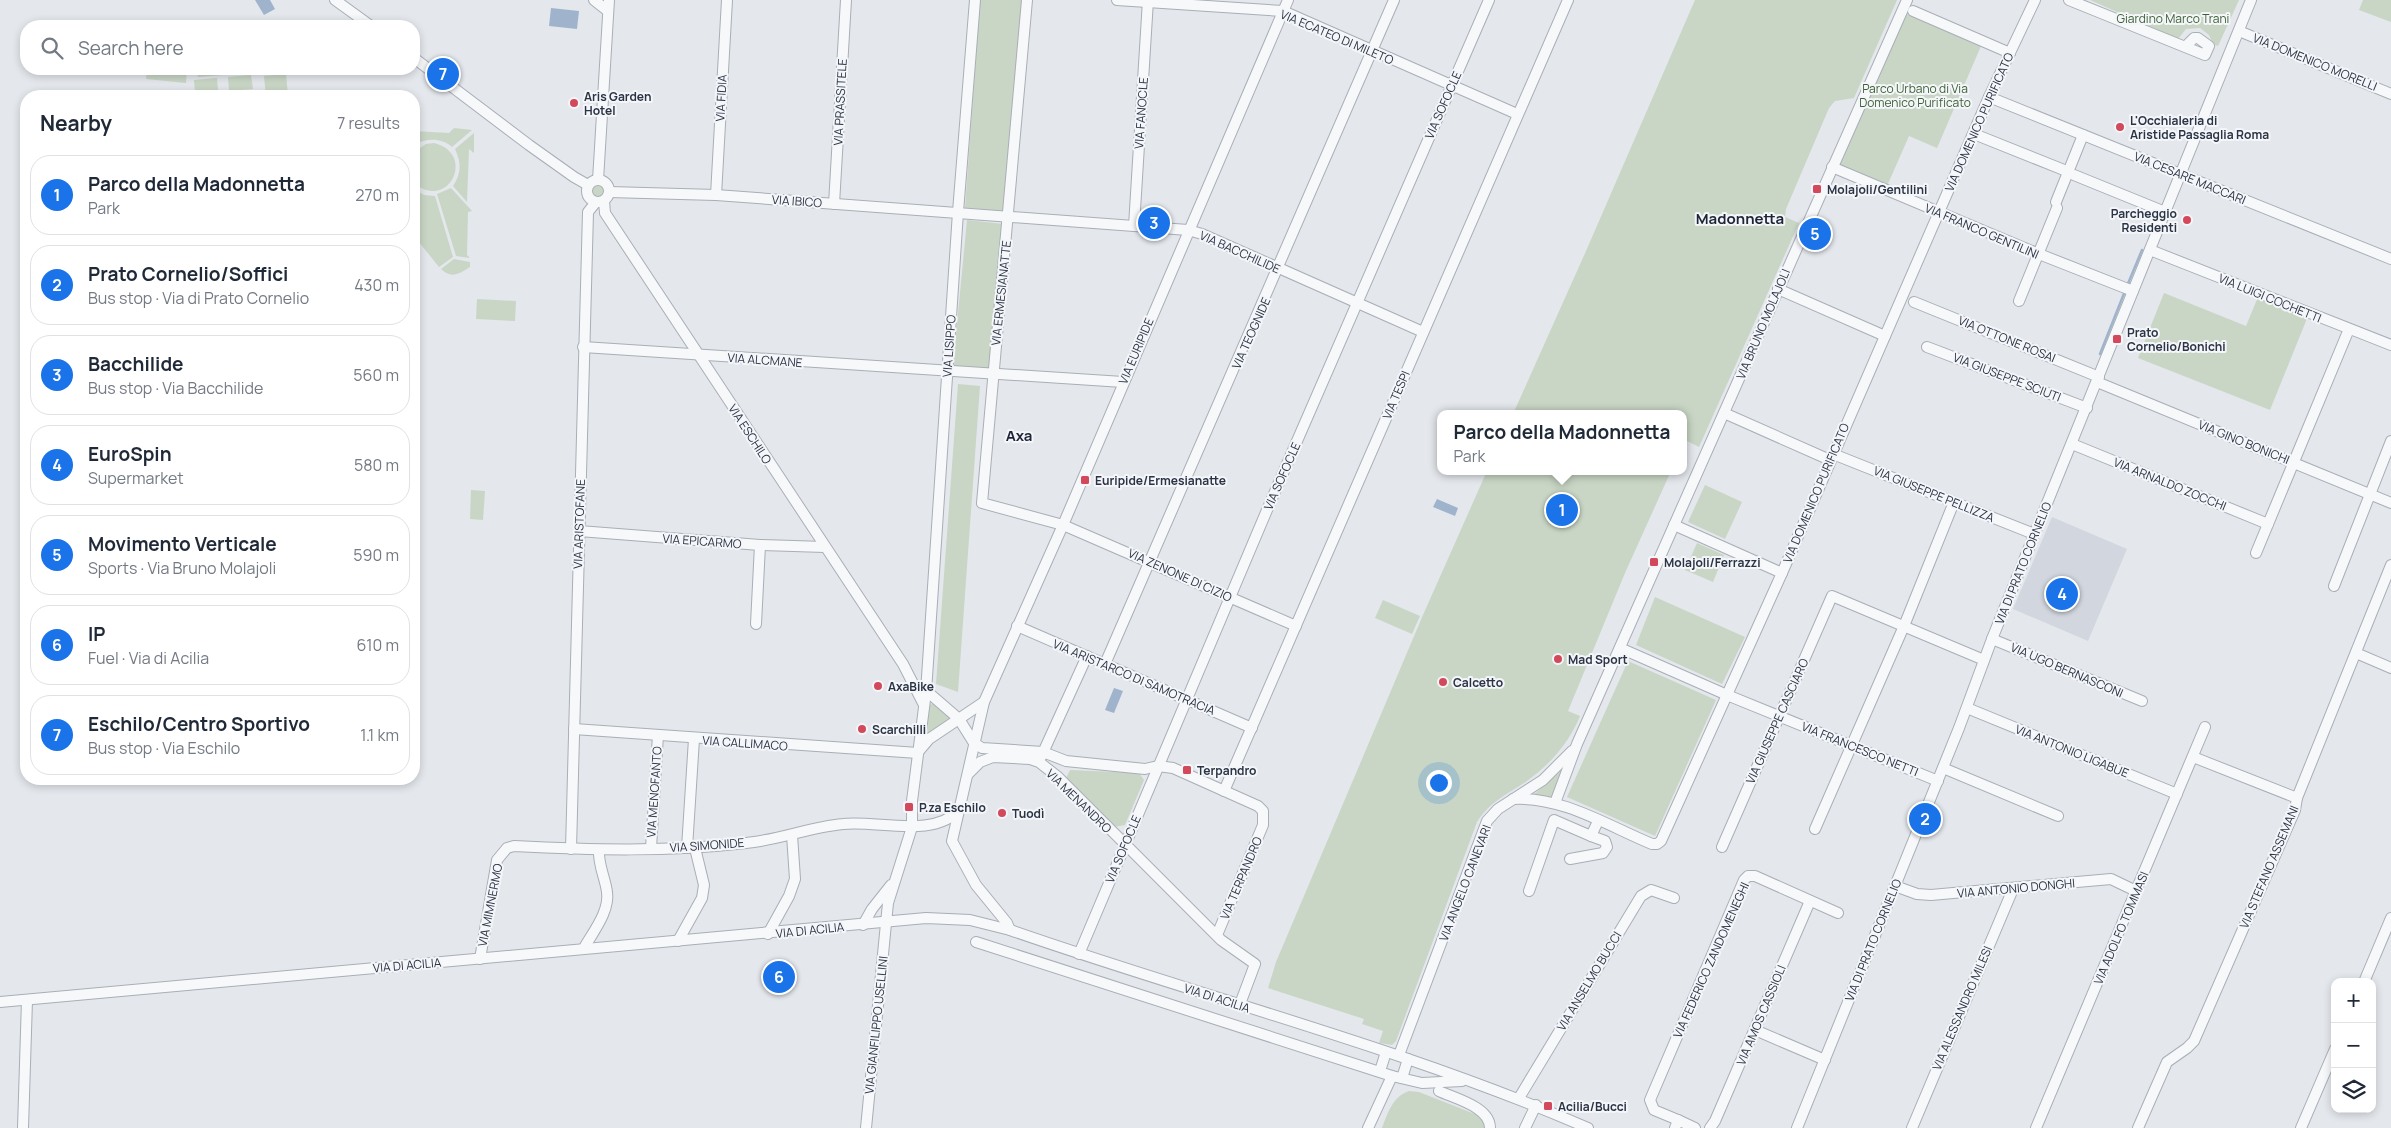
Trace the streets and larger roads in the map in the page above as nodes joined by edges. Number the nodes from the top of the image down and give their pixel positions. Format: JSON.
{"nodes":[{"id":1,"x":335,"y":0,"type":"edge"},
{"id":2,"x":594,"y":0,"type":"edge"},
{"id":3,"x":727,"y":0,"type":"edge"},
{"id":4,"x":846,"y":0,"type":"edge"},
{"id":5,"x":974,"y":0,"type":"edge"},
{"id":6,"x":1027,"y":0,"type":"edge"},
{"id":7,"x":1117,"y":0,"type":"edge"},
{"id":8,"x":1288,"y":0,"type":"edge"},
{"id":9,"x":1394,"y":0,"type":"edge"},
{"id":10,"x":1489,"y":0,"type":"edge"},
{"id":11,"x":1568,"y":0,"type":"edge"},
{"id":12,"x":1907,"y":0,"type":"edge"},
{"id":13,"x":2035,"y":0,"type":"edge"},
{"id":14,"x":2069,"y":0,"type":"edge"},
{"id":15,"x":2251,"y":0,"type":"edge"},
{"id":16,"x":1148,"y":1,"type":"edge"},
{"id":17,"x":608,"y":5,"type":"edge"},
{"id":18,"x":1283,"y":11,"type":"junction"},
{"id":19,"x":1913,"y":11,"type":"dead end"},
{"id":20,"x":363,"y":20,"type":"edge"},
{"id":21,"x":2239,"y":31,"type":"junction"},
{"id":22,"x":2185,"y":47,"type":"dead end"},
{"id":23,"x":1372,"y":51,"type":"junction"},
{"id":24,"x":2010,"y":53,"type":"junction"},
{"id":25,"x":420,"y":63,"type":"edge"},
{"id":26,"x":1451,"y":86,"type":"junction"},
{"id":27,"x":2391,"y":94,"type":"edge"},
{"id":28,"x":1989,"y":97,"type":"junction"},
{"id":29,"x":1517,"y":114,"type":"junction"},
{"id":30,"x":1974,"y":134,"type":"junction"},
{"id":31,"x":2083,"y":135,"type":"junction"},
{"id":32,"x":1832,"y":167,"type":"junction"},
{"id":33,"x":2064,"y":170,"type":"dead end"},
{"id":34,"x":2180,"y":174,"type":"junction"},
{"id":35,"x":2074,"y":176,"type":"dead end"},
{"id":36,"x":593,"y":182,"type":"junction"},
{"id":37,"x":716,"y":195,"type":"junction"},
{"id":38,"x":603,"y":198,"type":"junction"},
{"id":39,"x":834,"y":204,"type":"junction"},
{"id":40,"x":958,"y":212,"type":"junction"},
{"id":41,"x":2165,"y":212,"type":"junction"},
{"id":42,"x":1939,"y":213,"type":"junction"},
{"id":43,"x":985,"y":215,"type":"joint"},
{"id":44,"x":1009,"y":216,"type":"junction"},
{"id":45,"x":1134,"y":226,"type":"junction"},
{"id":46,"x":1188,"y":230,"type":"junction"},
{"id":47,"x":2150,"y":250,"type":"junction"},
{"id":48,"x":2038,"y":254,"type":"junction"},
{"id":49,"x":2391,"y":259,"type":"edge"},
{"id":50,"x":1278,"y":269,"type":"junction"},
{"id":51,"x":1778,"y":289,"type":"junction"},
{"id":52,"x":2133,"y":291,"type":"junction"},
{"id":53,"x":2019,"y":301,"type":"dead end"},
{"id":54,"x":1914,"y":302,"type":"dead end"},
{"id":55,"x":1357,"y":303,"type":"junction"},
{"id":56,"x":2350,"y":329,"type":"junction"},
{"id":57,"x":1423,"y":332,"type":"junction"},
{"id":58,"x":1885,"y":336,"type":"junction"},
{"id":59,"x":2391,"y":345,"type":"edge"},
{"id":60,"x":583,"y":347,"type":"junction"},
{"id":61,"x":1927,"y":347,"type":"dead end"},
{"id":62,"x":698,"y":356,"type":"junction"},
{"id":63,"x":948,"y":372,"type":"junction"},
{"id":64,"x":992,"y":374,"type":"junction"},
{"id":65,"x":2098,"y":380,"type":"junction"},
{"id":66,"x":1123,"y":382,"type":"junction"},
{"id":67,"x":2086,"y":408,"type":"junction"},
{"id":68,"x":1724,"y":413,"type":"junction"},
{"id":69,"x":2391,"y":441,"type":"edge"},
{"id":70,"x":2072,"y":444,"type":"junction"},
{"id":71,"x":1832,"y":457,"type":"junction"},
{"id":72,"x":2294,"y":462,"type":"junction"},
{"id":73,"x":2370,"y":494,"type":"junction"},
{"id":74,"x":1954,"y":502,"type":"junction"},
{"id":75,"x":2391,"y":502,"type":"edge"},
{"id":76,"x":2268,"y":524,"type":"junction"},
{"id":77,"x":1063,"y":525,"type":"junction"},
{"id":78,"x":1674,"y":525,"type":"junction"},
{"id":79,"x":579,"y":532,"type":"junction"},
{"id":80,"x":2034,"y":534,"type":"junction"},
{"id":81,"x":760,"y":546,"type":"junction"},
{"id":82,"x":825,"y":547,"type":"junction"},
{"id":83,"x":2256,"y":553,"type":"dead end"},
{"id":84,"x":1151,"y":562,"type":"junction"},
{"id":85,"x":2391,"y":565,"type":"edge"},
{"id":86,"x":1782,"y":573,"type":"junction"},
{"id":87,"x":2334,"y":586,"type":"dead end"},
{"id":88,"x":1231,"y":597,"type":"junction"},
{"id":89,"x":756,"y":624,"type":"dead end"},
{"id":90,"x":1017,"y":626,"type":"junction"},
{"id":91,"x":1296,"y":626,"type":"junction"},
{"id":92,"x":1904,"y":626,"type":"junction"},
{"id":93,"x":1992,"y":639,"type":"junction"},
{"id":94,"x":1620,"y":648,"type":"junction"},
{"id":95,"x":2356,"y":653,"type":"junction"},
{"id":96,"x":1087,"y":656,"type":"junction"},
{"id":97,"x":1984,"y":660,"type":"junction"},
{"id":98,"x":903,"y":664,"type":"junction"},
{"id":99,"x":1105,"y":664,"type":"junction"},
{"id":100,"x":2391,"y":668,"type":"edge"},
{"id":101,"x":926,"y":692,"type":"junction"},
{"id":102,"x":1727,"y":695,"type":"junction"},
{"id":103,"x":937,"y":699,"type":"junction"},
{"id":104,"x":1186,"y":700,"type":"junction"},
{"id":105,"x":2142,"y":701,"type":"dead end"},
{"id":106,"x":984,"y":702,"type":"junction"},
{"id":107,"x":924,"y":706,"type":"junction"},
{"id":108,"x":1967,"y":708,"type":"junction"},
{"id":109,"x":1780,"y":717,"type":"junction"},
{"id":110,"x":959,"y":719,"type":"junction"},
{"id":111,"x":1252,"y":728,"type":"junction"},
{"id":112,"x":2206,"y":728,"type":"dead end"},
{"id":113,"x":574,"y":729,"type":"junction"},
{"id":114,"x":658,"y":735,"type":"junction"},
{"id":115,"x":694,"y":739,"type":"junction"},
{"id":116,"x":974,"y":743,"type":"junction"},
{"id":117,"x":1577,"y":744,"type":"junction"},
{"id":118,"x":1852,"y":747,"type":"junction"},
{"id":119,"x":1044,"y":752,"type":"junction"},
{"id":120,"x":918,"y":753,"type":"junction"},
{"id":121,"x":2193,"y":757,"type":"junction"},
{"id":122,"x":1066,"y":761,"type":"junction"},
{"id":123,"x":1038,"y":762,"type":"junction"},
{"id":124,"x":1158,"y":766,"type":"junction"},
{"id":125,"x":1943,"y":768,"type":"junction"},
{"id":126,"x":968,"y":774,"type":"junction"},
{"id":127,"x":1058,"y":777,"type":"junction"},
{"id":128,"x":1938,"y":781,"type":"junction"},
{"id":129,"x":1224,"y":791,"type":"junction"},
{"id":130,"x":2177,"y":794,"type":"junction"},
{"id":131,"x":2297,"y":798,"type":"junction"},
{"id":132,"x":1513,"y":799,"type":"junction"},
{"id":133,"x":912,"y":801,"type":"junction"},
{"id":134,"x":1555,"y":803,"type":"junction"},
{"id":135,"x":960,"y":808,"type":"junction"},
{"id":136,"x":2058,"y":816,"type":"dead end"},
{"id":137,"x":1598,"y":821,"type":"junction"},
{"id":138,"x":932,"y":823,"type":"junction"},
{"id":139,"x":912,"y":826,"type":"junction"},
{"id":140,"x":1815,"y":829,"type":"dead end"},
{"id":141,"x":792,"y":835,"type":"junction"},
{"id":142,"x":1591,"y":836,"type":"junction"},
{"id":143,"x":1124,"y":845,"type":"junction"},
{"id":144,"x":1722,"y":847,"type":"dead end"},
{"id":145,"x":650,"y":848,"type":"junction"},
{"id":146,"x":691,"y":848,"type":"junction"},
{"id":147,"x":571,"y":849,"type":"junction"},
{"id":148,"x":599,"y":850,"type":"junction"},
{"id":149,"x":502,"y":852,"type":"joint"},
{"id":150,"x":1570,"y":859,"type":"dead end"},
{"id":151,"x":894,"y":882,"type":"junction"},
{"id":152,"x":1895,"y":886,"type":"junction"},
{"id":153,"x":2013,"y":888,"type":"junction"},
{"id":154,"x":1529,"y":891,"type":"dead end"},
{"id":155,"x":2136,"y":891,"type":"junction"},
{"id":156,"x":1674,"y":898,"type":"dead end"},
{"id":157,"x":1810,"y":901,"type":"junction"},
{"id":158,"x":1838,"y":913,"type":"dead end"},
{"id":159,"x":2391,"y":918,"type":"edge"},
{"id":160,"x":886,"y":922,"type":"junction"},
{"id":161,"x":864,"y":925,"type":"junction"},
{"id":162,"x":1010,"y":930,"type":"junction"},
{"id":163,"x":768,"y":934,"type":"junction"},
{"id":164,"x":1217,"y":935,"type":"junction"},
{"id":165,"x":678,"y":941,"type":"junction"},
{"id":166,"x":976,"y":942,"type":"dead end"},
{"id":167,"x":584,"y":948,"type":"junction"},
{"id":168,"x":1079,"y":954,"type":"junction"},
{"id":169,"x":480,"y":959,"type":"junction"},
{"id":170,"x":2366,"y":978,"type":"edge"},
{"id":171,"x":27,"y":1000,"type":"junction"},
{"id":172,"x":0,"y":1002,"type":"edge"},
{"id":173,"x":1240,"y":1004,"type":"junction"},
{"id":174,"x":1755,"y":1030,"type":"junction"},
{"id":175,"x":1386,"y":1052,"type":"junction"},
{"id":176,"x":1404,"y":1057,"type":"junction"},
{"id":177,"x":2331,"y":1058,"type":"edge"},
{"id":178,"x":1825,"y":1060,"type":"junction"},
{"id":179,"x":1380,"y":1072,"type":"junction"},
{"id":180,"x":1397,"y":1077,"type":"junction"},
{"id":181,"x":1468,"y":1081,"type":"junction"},
{"id":182,"x":1440,"y":1091,"type":"dead end"},
{"id":183,"x":1519,"y":1098,"type":"junction"},
{"id":184,"x":1536,"y":1105,"type":"junction"},
{"id":185,"x":1676,"y":1124,"type":"edge"},
{"id":186,"x":22,"y":1128,"type":"edge"},
{"id":187,"x":866,"y":1128,"type":"edge"},
{"id":188,"x":1368,"y":1128,"type":"edge"},
{"id":189,"x":1490,"y":1128,"type":"edge"},
{"id":190,"x":1525,"y":1128,"type":"edge"},
{"id":191,"x":1588,"y":1128,"type":"edge"},
{"id":192,"x":1695,"y":1128,"type":"edge"},
{"id":193,"x":1710,"y":1128,"type":"edge"},
{"id":194,"x":1797,"y":1128,"type":"edge"},
{"id":195,"x":1912,"y":1128,"type":"edge"},
{"id":196,"x":2036,"y":1128,"type":"edge"},
{"id":197,"x":2138,"y":1128,"type":"edge"},
{"id":198,"x":2301,"y":1128,"type":"edge"}],
"edges":[{"from":1,"to":20,"type":"street"},
{"from":2,"to":17,"type":"street"},
{"from":3,"to":37,"type":"street","name":"VIA FIDIA"},
{"from":4,"to":39,"type":"street","name":"VIA PRASSITELE"},
{"from":5,"to":40,"type":"street","name":"VIA LISIPPO"},
{"from":6,"to":44,"type":"street","name":"VIA ERMESIANATTE"},
{"from":7,"to":16,"type":"street","name":"VIA ECATEO DI MILETO"},
{"from":8,"to":18,"type":"street","name":"VIA EURIPIDE"},
{"from":9,"to":23,"type":"street","name":"VIA TEOGNIDE"},
{"from":10,"to":26,"type":"street","name":"VIA SOFOCLE"},
{"from":11,"to":29,"type":"street","name":"VIA TESPI"},
{"from":12,"to":32,"type":"street","name":"VIA BRUNO MOLAJOLI"},
{"from":13,"to":24,"type":"street","name":"VIA DOMENICO PURIFICATO"},
{"from":14,"to":22,"type":"street"},
{"from":15,"to":21,"type":"street","name":"VIA DI PRATO CORNELIO"},
{"from":16,"to":18,"type":"street","name":"VIA ECATEO DI MILETO"},
{"from":16,"to":45,"type":"street","name":"VIA FANOCLE"},
{"from":17,"to":36,"type":"street"},
{"from":18,"to":23,"type":"street","name":"VIA ECATEO DI MILETO"},
{"from":18,"to":46,"type":"street","name":"VIA EURIPIDE"},
{"from":19,"to":24,"type":"street"},
{"from":21,"to":27,"type":"street","name":"VIA DOMENICO MORELLI"},
{"from":21,"to":34,"type":"street","name":"VIA DI PRATO CORNELIO"},
{"from":23,"to":26,"type":"street","name":"VIA ECATEO DI MILETO"},
{"from":23,"to":50,"type":"street","name":"VIA TEOGNIDE"},
{"from":24,"to":28,"type":"street","name":"VIA DOMENICO PURIFICATO"},
{"from":25,"to":36,"type":"street"},
{"from":26,"to":29,"type":"street","name":"VIA ECATEO DI MILETO"},
{"from":26,"to":55,"type":"street","name":"VIA SOFOCLE"},
{"from":28,"to":30,"type":"street","name":"VIA DOMENICO PURIFICATO"},
{"from":28,"to":31,"type":"street","name":"VIA CESARE MACCARI"},
{"from":29,"to":57,"type":"street","name":"VIA TESPI"},
{"from":30,"to":33,"type":"street"},
{"from":30,"to":42,"type":"street","name":"VIA DOMENICO PURIFICATO"},
{"from":31,"to":34,"type":"street","name":"VIA CESARE MACCARI"},
{"from":31,"to":48,"type":"street"},
{"from":32,"to":42,"type":"street","name":"VIA FRANCO GENTILINI"},
{"from":32,"to":51,"type":"street","name":"VIA BRUNO MOLAJOLI"},
{"from":34,"to":41,"type":"street","name":"VIA DI PRATO CORNELIO"},
{"from":34,"to":49,"type":"street","name":"VIA CESARE MACCARI"},
{"from":35,"to":41,"type":"street"},
{"from":36,"to":38,"type":"street"},
{"from":36,"to":38,"type":"street","name":"VIA ESCHILO"},
{"from":37,"to":38,"type":"street","name":"VIA IBICO"},
{"from":37,"to":39,"type":"street","name":"VIA IBICO"},
{"from":38,"to":60,"type":"street","name":"VIA ARISTOFANE"},
{"from":38,"to":62,"type":"street","name":"VIA ESCHILO"},
{"from":39,"to":40,"type":"street","name":"VIA IBICO"},
{"from":40,"to":43,"type":"street","name":"VIA IBICO"},
{"from":40,"to":63,"type":"street","name":"VIA LISIPPO"},
{"from":41,"to":47,"type":"street","name":"VIA DI PRATO CORNELIO"},
{"from":42,"to":48,"type":"street","name":"VIA FRANCO GENTILINI"},
{"from":42,"to":58,"type":"street","name":"VIA DOMENICO PURIFICATO"},
{"from":43,"to":44,"type":"street","name":"VIA BACCHILIDE"},
{"from":44,"to":45,"type":"street","name":"VIA BACCHILIDE"},
{"from":44,"to":64,"type":"street","name":"VIA ERMESIANATTE"},
{"from":45,"to":46,"type":"street","name":"VIA BACCHILIDE"},
{"from":46,"to":50,"type":"street","name":"VIA BACCHILIDE"},
{"from":46,"to":66,"type":"street","name":"VIA EURIPIDE"},
{"from":47,"to":52,"type":"street","name":"VIA DI PRATO CORNELIO"},
{"from":47,"to":56,"type":"street","name":"VIA LUIGI COCHETTI"},
{"from":48,"to":52,"type":"street","name":"VIA FRANCO GENTILINI"},
{"from":48,"to":53,"type":"street"},
{"from":50,"to":55,"type":"street","name":"VIA BACCHILIDE"},
{"from":50,"to":84,"type":"street","name":"VIA TEOGNIDE"},
{"from":51,"to":58,"type":"street"},
{"from":51,"to":68,"type":"street","name":"VIA BRUNO MOLAJOLI"},
{"from":52,"to":65,"type":"street","name":"VIA DI PRATO CORNELIO"},
{"from":54,"to":65,"type":"street","name":"VIA OTTONE ROSAI"},
{"from":55,"to":57,"type":"street","name":"VIA BACCHILIDE"},
{"from":55,"to":88,"type":"street","name":"VIA SOFOCLE"},
{"from":56,"to":59,"type":"street","name":"VIA LUIGI COCHETTI"},
{"from":56,"to":72,"type":"street"},
{"from":57,"to":91,"type":"street","name":"VIA TESPI"},
{"from":58,"to":71,"type":"street","name":"VIA DOMENICO PURIFICATO"},
{"from":60,"to":62,"type":"street","name":"VIA ALCMANE"},
{"from":60,"to":79,"type":"street","name":"VIA ARISTOFANE"},
{"from":61,"to":67,"type":"street","name":"VIA GIUSEPPE SCIUTI"},
{"from":62,"to":63,"type":"street","name":"VIA ALCMANE"},
{"from":62,"to":82,"type":"street","name":"VIA ESCHILO"},
{"from":63,"to":64,"type":"street","name":"VIA ALCMANE"},
{"from":63,"to":101,"type":"street","name":"VIA LISIPPO"},
{"from":64,"to":66,"type":"street","name":"VIA ALCMANE"},
{"from":64,"to":77,"type":"street","name":"VIA ERMESIANATTE"},
{"from":65,"to":67,"type":"street","name":"VIA DI PRATO CORNELIO"},
{"from":65,"to":72,"type":"street","name":"VIA GINO BONICHI"},
{"from":66,"to":77,"type":"street","name":"VIA EURIPIDE"},
{"from":67,"to":70,"type":"street","name":"VIA DI PRATO CORNELIO"},
{"from":68,"to":71,"type":"street","name":"VIA GIUSEPPE PELLIZZA"},
{"from":68,"to":78,"type":"street","name":"VIA BRUNO MOLAJOLI"},
{"from":69,"to":73,"type":"street"},
{"from":70,"to":76,"type":"street","name":"VIA ARNALDO ZOCCHI"},
{"from":70,"to":80,"type":"street","name":"VIA DI PRATO CORNELIO"},
{"from":71,"to":74,"type":"street","name":"VIA GIUSEPPE PELLIZZA"},
{"from":71,"to":86,"type":"street","name":"VIA DOMENICO PURIFICATO"},
{"from":72,"to":73,"type":"street","name":"VIA GINO BONICHI"},
{"from":72,"to":76,"type":"street"},
{"from":73,"to":75,"type":"street","name":"VIA GINO BONICHI"},
{"from":73,"to":87,"type":"street"},
{"from":74,"to":80,"type":"street","name":"VIA GIUSEPPE PELLIZZA"},
{"from":74,"to":92,"type":"street"},
{"from":76,"to":83,"type":"street"},
{"from":77,"to":84,"type":"street","name":"VIA ZENONE DI CIZIO"},
{"from":77,"to":90,"type":"street","name":"VIA EURIPIDE"},
{"from":78,"to":86,"type":"street"},
{"from":78,"to":94,"type":"street","name":"VIA BRUNO MOLAJOLI"},
{"from":79,"to":81,"type":"street","name":"VIA EPICARMO"},
{"from":79,"to":113,"type":"street","name":"VIA ARISTOFANE"},
{"from":80,"to":93,"type":"street","name":"VIA DI PRATO CORNELIO"},
{"from":81,"to":82,"type":"street","name":"VIA EPICARMO"},
{"from":81,"to":89,"type":"street"},
{"from":82,"to":98,"type":"street","name":"VIA ESCHILO"},
{"from":84,"to":88,"type":"street","name":"VIA ZENONE DI CIZIO"},
{"from":84,"to":99,"type":"street","name":"VIA TEOGNIDE"},
{"from":85,"to":95,"type":"street","name":"VIA STEFANO ASSEMANI"},
{"from":86,"to":102,"type":"street","name":"VIA DOMENICO PURIFICATO"},
{"from":88,"to":91,"type":"street","name":"VIA ZENONE DI CIZIO"},
{"from":88,"to":104,"type":"street","name":"VIA SOFOCLE"},
{"from":90,"to":96,"type":"street","name":"VIA ARISTARCO DI SAMOTRACIA"},
{"from":90,"to":106,"type":"street","name":"VIA EURIPIDE"},
{"from":91,"to":111,"type":"street","name":"VIA TESPI"},
{"from":92,"to":97,"type":"street"},
{"from":92,"to":109,"type":"street","name":"VIA GIUSEPPE CASCIARO"},
{"from":92,"to":118,"type":"street"},
{"from":93,"to":97,"type":"street","name":"VIA DI PRATO CORNELIO"},
{"from":93,"to":105,"type":"street","name":"VIA UGO BERNASCONI"},
{"from":94,"to":102,"type":"street","name":"VIA FRANCESCO NETTI"},
{"from":94,"to":117,"type":"street","name":"VIA ANGELO CANEVARI"},
{"from":95,"to":100,"type":"street"},
{"from":95,"to":131,"type":"street","name":"VIA STEFANO ASSEMANI"},
{"from":96,"to":99,"type":"street","name":"VIA ARISTARCO DI SAMOTRACIA"},
{"from":96,"to":119,"type":"street"},
{"from":97,"to":108,"type":"street","name":"VIA DI PRATO CORNELIO"},
{"from":98,"to":101,"type":"street"},
{"from":98,"to":107,"type":"street"},
{"from":99,"to":104,"type":"street","name":"VIA ARISTARCO DI SAMOTRACIA"},
{"from":101,"to":103,"type":"street"},
{"from":101,"to":107,"type":"street","name":"VIA LISIPPO"},
{"from":102,"to":109,"type":"street","name":"VIA FRANCESCO NETTI"},
{"from":102,"to":137,"type":"street","name":"VIA DOMENICO PURIFICATO"},
{"from":103,"to":107,"type":"street"},
{"from":103,"to":110,"type":"street"},
{"from":104,"to":111,"type":"street","name":"VIA ARISTARCO DI SAMOTRACIA"},
{"from":104,"to":124,"type":"street","name":"VIA SOFOCLE"},
{"from":106,"to":110,"type":"street"},
{"from":106,"to":116,"type":"street","name":"VIA EURIPIDE"},
{"from":107,"to":120,"type":"street","name":"VIA LISIPPO"},
{"from":108,"to":125,"type":"street","name":"VIA DI PRATO CORNELIO"},
{"from":108,"to":130,"type":"street","name":"VIA ANTONIO LIGABUE"},
{"from":109,"to":118,"type":"street","name":"VIA FRANCESCO NETTI"},
{"from":109,"to":144,"type":"street","name":"VIA GIUSEPPE CASCIARO"},
{"from":110,"to":116,"type":"street"},
{"from":110,"to":120,"type":"street"},
{"from":111,"to":129,"type":"street","name":"VIA TESPI"},
{"from":112,"to":121,"type":"street","name":"VIA ADOLFO TOMMASI"},
{"from":113,"to":114,"type":"street","name":"VIA CALLIMACO"},
{"from":113,"to":147,"type":"street","name":"VIA ARISTOFANE"},
{"from":114,"to":115,"type":"street","name":"VIA CALLIMACO"},
{"from":114,"to":145,"type":"street","name":"VIA MENOFANTO"},
{"from":115,"to":120,"type":"street","name":"VIA CALLIMACO"},
{"from":115,"to":146,"type":"street"},
{"from":116,"to":119,"type":"street","name":"VIA TERPANDRO"},
{"from":116,"to":126,"type":"street","name":"VIA EURIPIDE"},
{"from":117,"to":132,"type":"street","name":"VIA ANGELO CANEVARI"},
{"from":117,"to":134,"type":"street","name":"VIA ANGELO CANEVARI"},
{"from":118,"to":128,"type":"street","name":"VIA FRANCESCO NETTI"},
{"from":118,"to":140,"type":"street"},
{"from":119,"to":122,"type":"street","name":"VIA TERPANDRO"},
{"from":119,"to":123,"type":"street"},
{"from":120,"to":133,"type":"street","name":"VIA LISIPPO"},
{"from":121,"to":130,"type":"street","name":"VIA ADOLFO TOMMASI"},
{"from":121,"to":131,"type":"street"},
{"from":122,"to":124,"type":"street","name":"VIA TERPANDRO"},
{"from":122,"to":127,"type":"street"},
{"from":123,"to":126,"type":"street","name":"VIA MENANDRO"},
{"from":123,"to":127,"type":"street","name":"VIA MENANDRO"},
{"from":124,"to":129,"type":"street","name":"VIA TERPANDRO"},
{"from":124,"to":143,"type":"street","name":"VIA SOFOCLE"},
{"from":125,"to":128,"type":"street","name":"VIA DI PRATO CORNELIO"},
{"from":125,"to":136,"type":"street"},
{"from":126,"to":135,"type":"street","name":"VIA EURIPIDE"},
{"from":127,"to":143,"type":"street","name":"VIA MENANDRO"},
{"from":128,"to":152,"type":"street","name":"VIA DI PRATO CORNELIO"},
{"from":129,"to":164,"type":"street","name":"VIA TERPANDRO"},
{"from":130,"to":155,"type":"street","name":"VIA ADOLFO TOMMASI"},
{"from":131,"to":197,"type":"street","name":"VIA STEFANO ASSEMANI"},
{"from":132,"to":134,"type":"street","name":"VIA DOMENICO PURIFICATO"},
{"from":132,"to":176,"type":"street","name":"VIA ANGELO CANEVARI"},
{"from":133,"to":138,"type":"street"},
{"from":133,"to":139,"type":"street","name":"VIA LISIPPO"},
{"from":134,"to":137,"type":"street","name":"VIA DOMENICO PURIFICATO"},
{"from":135,"to":138,"type":"street","name":"VIA SIMONIDE"},
{"from":135,"to":162,"type":"street","name":"VIA EURIPIDE"},
{"from":137,"to":142,"type":"street"},
{"from":138,"to":139,"type":"street","name":"VIA SIMONIDE"},
{"from":139,"to":141,"type":"street","name":"VIA SIMONIDE"},
{"from":139,"to":151,"type":"street","name":"VIA LISIPPO"},
{"from":141,"to":146,"type":"street","name":"VIA SIMONIDE"},
{"from":141,"to":163,"type":"street"},
{"from":142,"to":150,"type":"street"},
{"from":142,"to":154,"type":"street"},
{"from":143,"to":164,"type":"street","name":"VIA MENANDRO"},
{"from":143,"to":168,"type":"street","name":"VIA SOFOCLE"},
{"from":145,"to":146,"type":"street","name":"VIA SIMONIDE"},
{"from":145,"to":148,"type":"street","name":"VIA SIMONIDE"},
{"from":146,"to":165,"type":"street"},
{"from":147,"to":148,"type":"street","name":"VIA SIMONIDE"},
{"from":147,"to":149,"type":"street","name":"VIA SIMONIDE"},
{"from":148,"to":167,"type":"street"},
{"from":149,"to":169,"type":"street","name":"VIA MIMNERMO"},
{"from":151,"to":160,"type":"street","name":"VIA GIANFILIPPO USELLINI"},
{"from":151,"to":161,"type":"street"},
{"from":152,"to":153,"type":"street","name":"VIA ANTONIO DONGHI"},
{"from":152,"to":178,"type":"street","name":"VIA DI PRATO CORNELIO"},
{"from":153,"to":155,"type":"street","name":"VIA ANTONIO DONGHI"},
{"from":153,"to":195,"type":"street","name":"VIA ALESSANDRO MILESI"},
{"from":155,"to":196,"type":"street","name":"VIA ADOLFO TOMMASI"},
{"from":156,"to":183,"type":"street","name":"VIA ANSELMO BUCCI"},
{"from":157,"to":158,"type":"street","name":"VIA FEDERICO ZANDOMENEGHI"},
{"from":157,"to":174,"type":"street","name":"VIA AMOS CASSIOLI"},
{"from":157,"to":185,"type":"street","name":"VIA FEDERICO ZANDOMENEGHI"},
{"from":159,"to":170,"type":"street"},
{"from":160,"to":161,"type":"street","name":"VIA DI ACILIA"},
{"from":160,"to":162,"type":"street","name":"VIA DI ACILIA"},
{"from":160,"to":187,"type":"street","name":"VIA GIANFILIPPO USELLINI"},
{"from":161,"to":163,"type":"street","name":"VIA DI ACILIA"},
{"from":162,"to":168,"type":"street","name":"VIA DI ACILIA"},
{"from":163,"to":165,"type":"street","name":"VIA DI ACILIA"},
{"from":164,"to":173,"type":"street","name":"VIA MENANDRO"},
{"from":165,"to":167,"type":"street","name":"VIA DI ACILIA"},
{"from":166,"to":179,"type":"street"},
{"from":167,"to":169,"type":"street","name":"VIA DI ACILIA"},
{"from":168,"to":173,"type":"street","name":"VIA DI ACILIA"},
{"from":169,"to":171,"type":"street","name":"VIA DI ACILIA"},
{"from":171,"to":172,"type":"street","name":"VIA DI ACILIA"},
{"from":171,"to":186,"type":"street"},
{"from":173,"to":175,"type":"street","name":"VIA DI ACILIA"},
{"from":174,"to":178,"type":"street"},
{"from":174,"to":193,"type":"street","name":"VIA AMOS CASSIOLI"},
{"from":175,"to":176,"type":"street","name":"VIA DI ACILIA"},
{"from":175,"to":179,"type":"street"},
{"from":176,"to":180,"type":"street","name":"VIA ANGELO CANEVARI"},
{"from":176,"to":181,"type":"street","name":"VIA DI ACILIA"},
{"from":177,"to":198,"type":"street"},
{"from":178,"to":194,"type":"street","name":"VIA DI PRATO CORNELIO"},
{"from":179,"to":180,"type":"street"},
{"from":180,"to":181,"type":"street"},
{"from":180,"to":188,"type":"street","name":"VIA ANGELO CANEVARI"},
{"from":181,"to":183,"type":"street","name":"VIA DI ACILIA"},
{"from":182,"to":189,"type":"street"},
{"from":183,"to":184,"type":"street","name":"VIA DI ACILIA"},
{"from":184,"to":190,"type":"street"},
{"from":184,"to":191,"type":"street","name":"VIA DI ACILIA"},
{"from":185,"to":192,"type":"street"}]}
